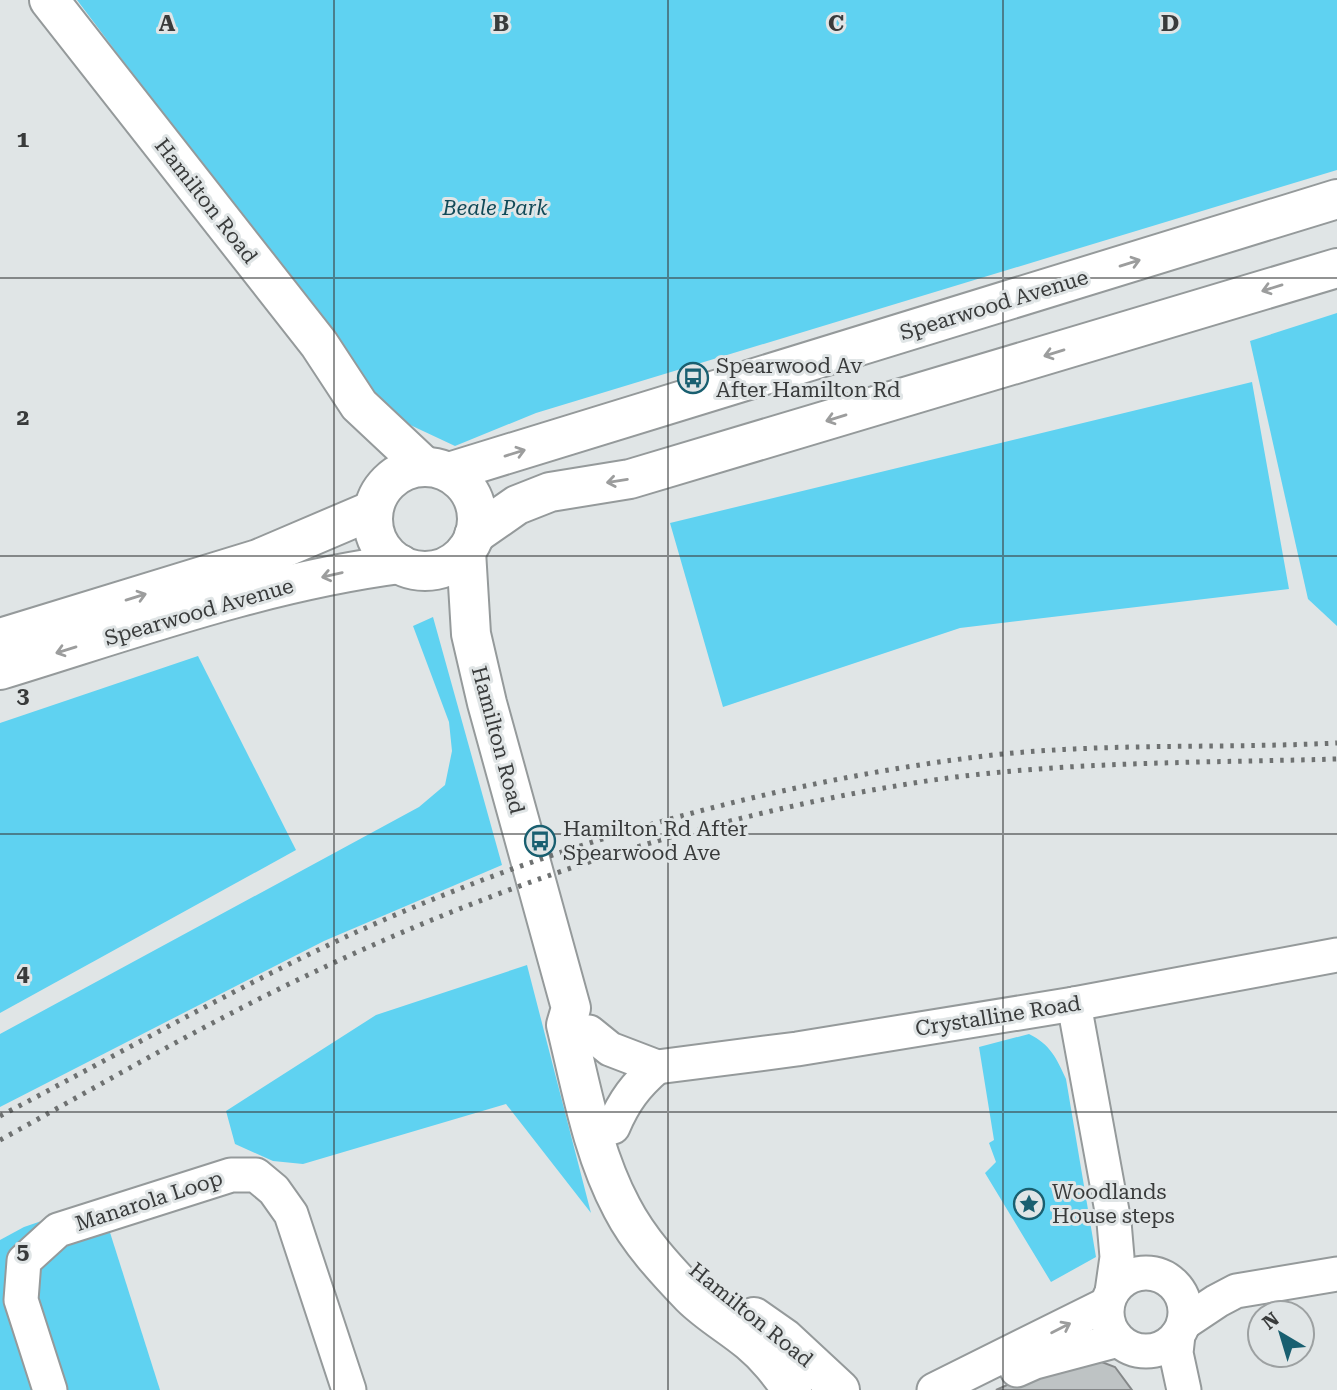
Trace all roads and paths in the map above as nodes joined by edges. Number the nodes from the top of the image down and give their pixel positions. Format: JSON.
{"nodes":[{"id":1,"x":50,"y":0,"type":"edge"},
{"id":2,"x":1337,"y":199,"type":"edge"},
{"id":3,"x":1337,"y":268,"type":"edge"},
{"id":4,"x":359,"y":405,"type":"junction"},
{"id":5,"x":437,"y":469,"type":"junction"},
{"id":6,"x":377,"y":501,"type":"junction"},
{"id":7,"x":470,"y":543,"type":"junction"},
{"id":8,"x":414,"y":567,"type":"junction"},
{"id":9,"x":471,"y":634,"type":"junction"},
{"id":10,"x":0,"y":638,"type":"edge"},
{"id":11,"x":0,"y":670,"type":"edge"},
{"id":12,"x":1337,"y":955,"type":"edge"},
{"id":13,"x":1074,"y":1004,"type":"junction"},
{"id":14,"x":580,"y":1020,"type":"junction"},
{"id":15,"x":657,"y":1067,"type":"junction"},
{"id":16,"x":613,"y":1127,"type":"junction"},
{"id":17,"x":1114,"y":1222,"type":"junction"},
{"id":18,"x":1337,"y":1274,"type":"edge"},
{"id":19,"x":1163,"y":1277,"type":"junction"},
{"id":20,"x":1236,"y":1291,"type":"junction"},
{"id":21,"x":1110,"y":1298,"type":"junction"},
{"id":22,"x":1181,"y":1329,"type":"junction"},
{"id":23,"x":1127,"y":1345,"type":"junction"},
{"id":24,"x":50,"y":1390,"type":"edge"},
{"id":25,"x":349,"y":1390,"type":"edge"},
{"id":26,"x":792,"y":1390,"type":"edge"},
{"id":27,"x":840,"y":1390,"type":"edge"},
{"id":28,"x":934,"y":1390,"type":"edge"},
{"id":29,"x":979,"y":1390,"type":"edge"},
{"id":30,"x":1169,"y":1390,"type":"edge"},
{"id":31,"x":1184,"y":1390,"type":"edge"}],
"edges":[{"from":1,"to":4,"type":"main road","name":"Hamilton Road"},
{"from":5,"to":2,"type":"main road","name":"Spearwood Avenue","one_way":true},
{"from":3,"to":7,"type":"main road","one_way":true},
{"from":4,"to":5,"type":"main road","name":"Hamilton Road"},
{"from":4,"to":6,"type":"main road","name":"Hamilton Road"},
{"from":5,"to":6,"type":"main road"},
{"from":5,"to":7,"type":"main road"},
{"from":6,"to":8,"type":"main road"},
{"from":10,"to":6,"type":"main road","name":"Spearwood Avenue","one_way":true},
{"from":7,"to":8,"type":"main road"},
{"from":7,"to":9,"type":"main road","name":"Hamilton Road"},
{"from":8,"to":9,"type":"main road","name":"Hamilton Road"},
{"from":8,"to":11,"type":"main road","name":"Spearwood Avenue","one_way":true},
{"from":9,"to":14,"type":"main road","name":"Hamilton Road"},
{"from":12,"to":13,"type":"street","name":"Crystalline Road"},
{"from":13,"to":15,"type":"street","name":"Crystalline Road"},
{"from":13,"to":17,"type":"street"},
{"from":14,"to":15,"type":"street","name":"Crystalline Road"},
{"from":14,"to":16,"type":"main road","name":"Hamilton Road"},
{"from":14,"to":26,"type":"main road","name":"Hamilton Road"},
{"from":15,"to":16,"type":"street"},
{"from":16,"to":27,"type":"main road","name":"Hamilton Road"},
{"from":17,"to":19,"type":"street"},
{"from":17,"to":21,"type":"street"},
{"from":18,"to":20,"type":"street"},
{"from":19,"to":20,"type":"street"},
{"from":19,"to":21,"type":"street"},
{"from":19,"to":22,"type":"street"},
{"from":20,"to":22,"type":"street"},
{"from":21,"to":23,"type":"street"},
{"from":28,"to":21,"type":"street","one_way":true},
{"from":22,"to":23,"type":"street"},
{"from":22,"to":31,"type":"street"},
{"from":23,"to":29,"type":"street"},
{"from":23,"to":30,"type":"street"},
{"from":24,"to":25,"type":"street","name":"Manarola Loop"}]}
